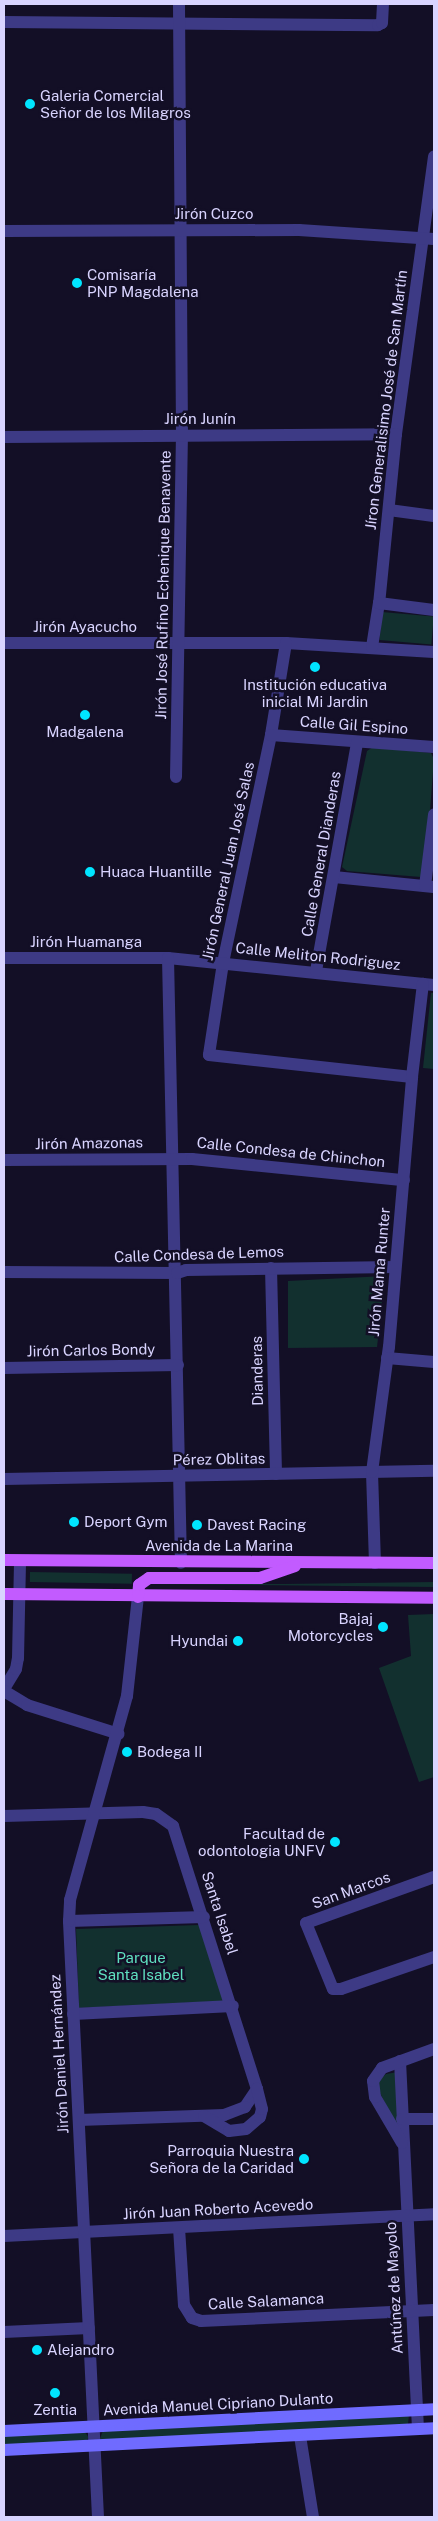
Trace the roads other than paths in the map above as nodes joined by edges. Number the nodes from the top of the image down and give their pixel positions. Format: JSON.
{"nodes":[{"id":1,"x":179,"y":4,"type":"edge"},
{"id":2,"x":383,"y":4,"type":"edge"},
{"id":3,"x":4,"y":22,"type":"edge"},
{"id":4,"x":180,"y":23,"type":"junction"},
{"id":5,"x":434,"y":157,"type":"edge"},
{"id":6,"x":178,"y":230,"type":"junction"},
{"id":7,"x":4,"y":231,"type":"edge"},
{"id":8,"x":429,"y":238,"type":"edge"},
{"id":9,"x":396,"y":434,"type":"junction"},
{"id":10,"x":182,"y":435,"type":"junction"},
{"id":11,"x":4,"y":437,"type":"edge"},
{"id":12,"x":389,"y":510,"type":"junction"},
{"id":13,"x":434,"y":516,"type":"edge"},
{"id":14,"x":379,"y":603,"type":"junction"},
{"id":15,"x":434,"y":610,"type":"edge"},
{"id":16,"x":4,"y":643,"type":"edge"},
{"id":17,"x":178,"y":644,"type":"junction"},
{"id":18,"x":286,"y":644,"type":"junction"},
{"id":19,"x":372,"y":647,"type":"junction"},
{"id":20,"x":434,"y":652,"type":"edge"},
{"id":21,"x":271,"y":735,"type":"junction"},
{"id":22,"x":357,"y":743,"type":"junction"},
{"id":23,"x":434,"y":747,"type":"edge"},
{"id":24,"x":176,"y":777,"type":"dead end"},
{"id":25,"x":434,"y":815,"type":"edge"},
{"id":26,"x":334,"y":877,"type":"junction"},
{"id":27,"x":430,"y":886,"type":"edge"},
{"id":28,"x":4,"y":958,"type":"edge"},
{"id":29,"x":168,"y":958,"type":"junction"},
{"id":30,"x":223,"y":963,"type":"junction"},
{"id":31,"x":316,"y":971,"type":"junction"},
{"id":32,"x":429,"y":984,"type":"edge"},
{"id":33,"x":412,"y":1076,"type":"junction"},
{"id":34,"x":174,"y":1158,"type":"junction"},
{"id":35,"x":4,"y":1160,"type":"edge"},
{"id":36,"x":404,"y":1180,"type":"junction"},
{"id":37,"x":395,"y":1267,"type":"junction"},
{"id":38,"x":271,"y":1268,"type":"junction"},
{"id":39,"x":4,"y":1272,"type":"edge"},
{"id":40,"x":177,"y":1273,"type":"junction"},
{"id":41,"x":387,"y":1358,"type":"junction"},
{"id":42,"x":434,"y":1362,"type":"edge"},
{"id":43,"x":178,"y":1365,"type":"junction"},
{"id":44,"x":4,"y":1368,"type":"edge"},
{"id":45,"x":434,"y":1471,"type":"edge"},
{"id":46,"x":372,"y":1472,"type":"junction"},
{"id":47,"x":276,"y":1474,"type":"junction"},
{"id":48,"x":179,"y":1477,"type":"junction"},
{"id":49,"x":4,"y":1479,"type":"edge"},
{"id":50,"x":4,"y":1560,"type":"edge"},
{"id":51,"x":20,"y":1560,"type":"junction"},
{"id":52,"x":181,"y":1563,"type":"junction"},
{"id":53,"x":305,"y":1563,"type":"junction"},
{"id":54,"x":375,"y":1563,"type":"junction"},
{"id":55,"x":434,"y":1564,"type":"edge"},
{"id":56,"x":4,"y":1594,"type":"edge"},
{"id":57,"x":19,"y":1595,"type":"junction"},
{"id":58,"x":138,"y":1597,"type":"junction"},
{"id":59,"x":434,"y":1598,"type":"edge"},
{"id":60,"x":4,"y":1690,"type":"edge"},
{"id":61,"x":119,"y":1734,"type":"junction"},
{"id":62,"x":96,"y":1812,"type":"junction"},
{"id":63,"x":4,"y":1816,"type":"edge"},
{"id":64,"x":434,"y":1877,"type":"edge"},
{"id":65,"x":204,"y":1916,"type":"junction"},
{"id":66,"x":69,"y":1921,"type":"junction"},
{"id":67,"x":434,"y":1957,"type":"edge"},
{"id":68,"x":233,"y":2006,"type":"junction"},
{"id":69,"x":73,"y":2014,"type":"junction"},
{"id":70,"x":434,"y":2049,"type":"edge"},
{"id":71,"x":400,"y":2061,"type":"junction"},
{"id":72,"x":257,"y":2088,"type":"junction"},
{"id":73,"x":204,"y":2116,"type":"junction"},
{"id":74,"x":402,"y":2119,"type":"junction"},
{"id":75,"x":434,"y":2119,"type":"edge"},
{"id":76,"x":79,"y":2120,"type":"junction"},
{"id":77,"x":404,"y":2145,"type":"junction"},
{"id":78,"x":434,"y":2214,"type":"edge"},
{"id":79,"x":406,"y":2215,"type":"junction"},
{"id":80,"x":179,"y":2228,"type":"junction"},
{"id":81,"x":86,"y":2232,"type":"junction"},
{"id":82,"x":4,"y":2236,"type":"edge"},
{"id":83,"x":410,"y":2310,"type":"junction"},
{"id":84,"x":434,"y":2310,"type":"edge"},
{"id":85,"x":89,"y":2328,"type":"junction"},
{"id":86,"x":4,"y":2332,"type":"edge"},
{"id":87,"x":434,"y":2409,"type":"edge"},
{"id":88,"x":417,"y":2410,"type":"junction"},
{"id":89,"x":94,"y":2427,"type":"junction"},
{"id":90,"x":434,"y":2428,"type":"edge"},
{"id":91,"x":418,"y":2429,"type":"junction"},
{"id":92,"x":4,"y":2431,"type":"edge"},
{"id":93,"x":300,"y":2436,"type":"junction"},
{"id":94,"x":95,"y":2446,"type":"junction"},
{"id":95,"x":4,"y":2450,"type":"edge"},
{"id":96,"x":98,"y":2517,"type":"edge"},
{"id":97,"x":314,"y":2517,"type":"edge"}],
"edges":[{"from":1,"to":4,"type":"street","name":"Jirón José Rufino Echenique Benavente"},
{"from":2,"to":4,"type":"street"},
{"from":3,"to":4,"type":"street"},
{"from":4,"to":6,"type":"street","name":"Jirón José Rufino Echenique Benavente"},
{"from":5,"to":8,"type":"street","name":"Jíron Generalisimo José de San Martín"},
{"from":6,"to":7,"type":"street","name":"Jirón Cuzco"},
{"from":6,"to":8,"type":"street","name":"Jirón Cuzco"},
{"from":6,"to":10,"type":"street","name":"Jirón José Rufino Echenique Benavente"},
{"from":8,"to":9,"type":"street","name":"Jíron Generalisimo José de San Martín"},
{"from":9,"to":10,"type":"street","name":"Jirón Junín"},
{"from":9,"to":12,"type":"street","name":"Jíron Generalisimo José de San Martín"},
{"from":10,"to":11,"type":"street","name":"Jirón Junín"},
{"from":10,"to":17,"type":"street","name":"Jirón José Rufino Echenique Benavente"},
{"from":12,"to":13,"type":"street"},
{"from":12,"to":14,"type":"street","name":"Jíron Generalisimo José de San Martín"},
{"from":14,"to":15,"type":"street"},
{"from":14,"to":19,"type":"street","name":"Jíron Generalisimo José de San Martín"},
{"from":16,"to":17,"type":"street","name":"Jirón Ayacucho"},
{"from":17,"to":18,"type":"street","name":"Jirón Ayacucho"},
{"from":17,"to":24,"type":"street","name":"Jirón José Rufino Echenique Benavente"},
{"from":18,"to":19,"type":"street","name":"Jirón Ayacucho"},
{"from":18,"to":21,"type":"street","name":"Jirón General Juan José Salas"},
{"from":19,"to":20,"type":"street","name":"Jirón Ayacucho"},
{"from":21,"to":22,"type":"street","name":"Calle Gil Espino"},
{"from":21,"to":30,"type":"street","name":"Jirón General Juan José Salas"},
{"from":22,"to":23,"type":"street","name":"Calle Gil Espino"},
{"from":22,"to":26,"type":"street","name":"Calle General Dianderas"},
{"from":25,"to":27,"type":"street"},
{"from":26,"to":27,"type":"street"},
{"from":26,"to":31,"type":"street","name":"Calle General Dianderas"},
{"from":28,"to":29,"type":"street","name":"Jirón Huamanga"},
{"from":29,"to":30,"type":"street","name":"Calle Meliton Rodriguez"},
{"from":29,"to":34,"type":"street"},
{"from":30,"to":31,"type":"street","name":"Calle Meliton Rodriguez"},
{"from":30,"to":33,"type":"street","name":"Jirón General Juan José Salas"},
{"from":31,"to":32,"type":"street","name":"Calle Meliton Rodriguez"},
{"from":32,"to":33,"type":"street","name":"Jirón Mama Runter"},
{"from":33,"to":36,"type":"street","name":"Jirón Mama Runter"},
{"from":34,"to":35,"type":"street","name":"Jirón Amazonas"},
{"from":34,"to":36,"type":"street","name":"Calle Condesa de Chinchon"},
{"from":34,"to":40,"type":"street"},
{"from":36,"to":37,"type":"street","name":"Jirón Mama Runter"},
{"from":37,"to":38,"type":"street","name":"Calle Condesa de Lemos"},
{"from":37,"to":41,"type":"street","name":"Jirón Mama Runter"},
{"from":38,"to":40,"type":"street","name":"Calle Condesa de Lemos"},
{"from":38,"to":47,"type":"street","name":"Dianderas"},
{"from":39,"to":40,"type":"street","name":"Calle Condesa de Lemos"},
{"from":40,"to":43,"type":"street"},
{"from":41,"to":42,"type":"street"},
{"from":41,"to":46,"type":"street","name":"Jirón Mama Runter"},
{"from":43,"to":44,"type":"street","name":"Jirón Carlos Bondy"},
{"from":43,"to":48,"type":"street"},
{"from":45,"to":46,"type":"street","name":"Pérez Oblitas"},
{"from":46,"to":47,"type":"street","name":"Pérez Oblitas"},
{"from":46,"to":54,"type":"street","name":"Jirón Mama Runter"},
{"from":47,"to":48,"type":"street","name":"Pérez Oblitas"},
{"from":48,"to":49,"type":"street","name":"Pérez Oblitas"},
{"from":48,"to":52,"type":"street"},
{"from":50,"to":51,"type":"main road","name":"Avenida de La Marina"},
{"from":51,"to":52,"type":"main road","name":"Avenida de La Marina"},
{"from":51,"to":57,"type":"street"},
{"from":52,"to":53,"type":"main road","name":"Avenida de La Marina"},
{"from":53,"to":54,"type":"main road","name":"Avenida de La Marina"},
{"from":53,"to":58,"type":"main road"},
{"from":54,"to":55,"type":"main road","name":"Avenida de La Marina"},
{"from":56,"to":57,"type":"main road"},
{"from":57,"to":58,"type":"main road"},
{"from":57,"to":60,"type":"street"},
{"from":58,"to":59,"type":"main road"},
{"from":58,"to":61,"type":"street","name":"Jirón Daniel Hernández"},
{"from":60,"to":61,"type":"street"},
{"from":61,"to":62,"type":"street","name":"Jirón Daniel Hernández"},
{"from":62,"to":63,"type":"street","name":"Santa Isabel"},
{"from":62,"to":65,"type":"street","name":"Santa Isabel"},
{"from":62,"to":66,"type":"street","name":"Jirón Daniel Hernández"},
{"from":64,"to":67,"type":"street","name":"San Marcos"},
{"from":65,"to":66,"type":"street"},
{"from":65,"to":68,"type":"street","name":"Santa Isabel"},
{"from":66,"to":69,"type":"street","name":"Jirón Daniel Hernández"},
{"from":68,"to":69,"type":"street"},
{"from":68,"to":72,"type":"street","name":"Santa Isabel"},
{"from":69,"to":76,"type":"street","name":"Jirón Daniel Hernández"},
{"from":70,"to":71,"type":"street","name":"Antúnez de Mayolo"},
{"from":71,"to":74,"type":"street","name":"Antúnez de Mayolo"},
{"from":71,"to":77,"type":"street","name":"Antúnez de Mayolo"},
{"from":72,"to":73,"type":"street"},
{"from":72,"to":73,"type":"street","name":"Santa Isabel"},
{"from":73,"to":76,"type":"street"},
{"from":74,"to":75,"type":"street"},
{"from":74,"to":77,"type":"street","name":"Antúnez de Mayolo"},
{"from":76,"to":81,"type":"street","name":"Jirón Daniel Hernández"},
{"from":77,"to":79,"type":"street","name":"Antúnez de Mayolo"},
{"from":78,"to":79,"type":"street","name":"Jirón Juan Roberto Acevedo"},
{"from":79,"to":80,"type":"street","name":"Jirón Juan Roberto Acevedo"},
{"from":79,"to":83,"type":"street","name":"Antúnez de Mayolo"},
{"from":80,"to":81,"type":"street","name":"Jirón Juan Roberto Acevedo"},
{"from":80,"to":83,"type":"street","name":"Calle Salamanca"},
{"from":81,"to":82,"type":"street","name":"Jirón Juan Roberto Acevedo"},
{"from":81,"to":85,"type":"street","name":"Jirón Daniel Hernández"},
{"from":83,"to":84,"type":"street","name":"Calle Salamanca"},
{"from":83,"to":88,"type":"street","name":"Antúnez de Mayolo"},
{"from":85,"to":86,"type":"street"},
{"from":85,"to":89,"type":"street","name":"Jirón Daniel Hernández"},
{"from":87,"to":88,"type":"main road","name":"Avenida Manuel Cipriano Dulanto"},
{"from":88,"to":89,"type":"main road","name":"Avenida Manuel Cipriano Dulanto"},
{"from":88,"to":91,"type":"street","name":"Antúnez de Mayolo"},
{"from":89,"to":92,"type":"main road","name":"Avenida Manuel Cipriano Dulanto"},
{"from":89,"to":94,"type":"street","name":"Jirón Daniel Hernández"},
{"from":90,"to":91,"type":"main road"},
{"from":91,"to":93,"type":"main road"},
{"from":93,"to":94,"type":"main road"},
{"from":93,"to":97,"type":"street"},
{"from":94,"to":95,"type":"main road"},
{"from":94,"to":96,"type":"street","name":"Jirón Daniel Hernández"}]}
